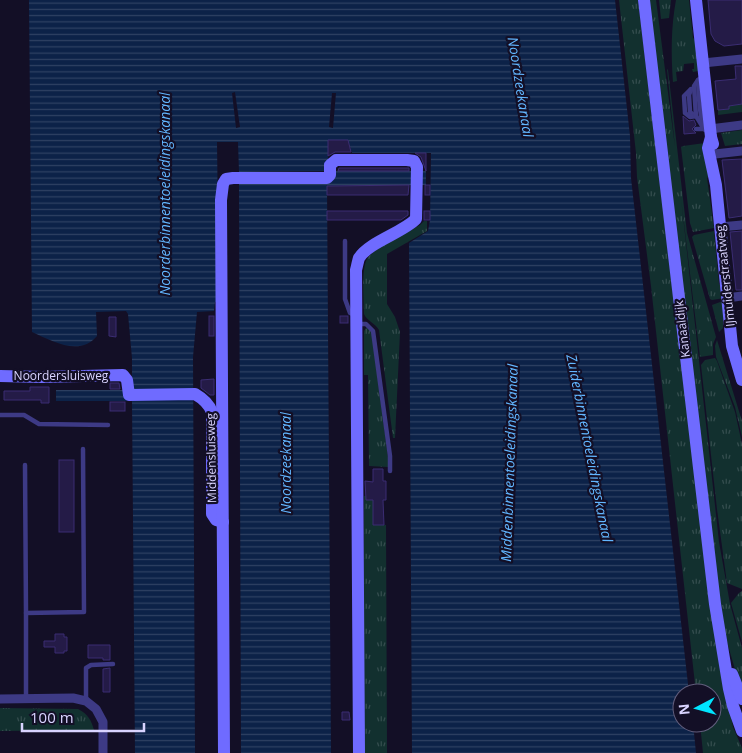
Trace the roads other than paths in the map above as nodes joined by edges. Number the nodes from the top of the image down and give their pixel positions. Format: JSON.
{"nodes":[{"id":1,"x":644,"y":0,"type":"edge"},
{"id":2,"x":696,"y":0,"type":"edge"},
{"id":3,"x":742,"y":59,"type":"edge"},
{"id":4,"x":702,"y":72,"type":"junction"},
{"id":5,"x":692,"y":88,"type":"junction"},
{"id":6,"x":696,"y":116,"type":"junction"},
{"id":7,"x":742,"y":126,"type":"edge"},
{"id":8,"x":696,"y":130,"type":"dead end"},
{"id":9,"x":708,"y":131,"type":"junction"},
{"id":10,"x":742,"y":151,"type":"edge"},
{"id":11,"x":715,"y":154,"type":"junction"},
{"id":12,"x":714,"y":171,"type":"junction"},
{"id":13,"x":742,"y":225,"type":"edge"},
{"id":14,"x":720,"y":227,"type":"junction"},
{"id":15,"x":345,"y":241,"type":"dead end"},
{"id":16,"x":742,"y":296,"type":"edge"},
{"id":17,"x":727,"y":298,"type":"junction"},
{"id":18,"x":356,"y":319,"type":"junction"},
{"id":19,"x":741,"y":372,"type":"edge"},
{"id":20,"x":0,"y":376,"type":"edge"},
{"id":21,"x":195,"y":394,"type":"joint"},
{"id":22,"x":0,"y":416,"type":"edge"},
{"id":23,"x":108,"y":425,"type":"dead end"},
{"id":24,"x":83,"y":449,"type":"dead end"},
{"id":25,"x":25,"y":465,"type":"dead end"},
{"id":26,"x":390,"y":471,"type":"dead end"},
{"id":27,"x":223,"y":522,"type":"junction"},
{"id":28,"x":26,"y":613,"type":"junction"},
{"id":29,"x":725,"y":658,"type":"junction"},
{"id":30,"x":113,"y":664,"type":"dead end"},
{"id":31,"x":26,"y":698,"type":"junction"},
{"id":32,"x":0,"y":699,"type":"edge"},
{"id":33,"x":742,"y":699,"type":"edge"},
{"id":34,"x":86,"y":702,"type":"junction"},
{"id":35,"x":742,"y":731,"type":"edge"},
{"id":36,"x":103,"y":753,"type":"edge"},
{"id":37,"x":224,"y":753,"type":"edge"},
{"id":38,"x":359,"y":753,"type":"edge"}],
"edges":[{"from":1,"to":29,"type":"street","name":"Kanaaldijk"},
{"from":2,"to":4,"type":"street","name":"IJmuiderstraatweg"},
{"from":3,"to":4,"type":"street"},
{"from":4,"to":5,"type":"lane"},
{"from":4,"to":9,"type":"street","name":"IJmuiderstraatweg"},
{"from":5,"to":6,"type":"lane"},
{"from":5,"to":6,"type":"lane"},
{"from":6,"to":9,"type":"lane"},
{"from":7,"to":9,"type":"street"},
{"from":8,"to":9,"type":"lane"},
{"from":9,"to":11,"type":"street","name":"IJmuiderstraatweg"},
{"from":9,"to":12,"type":"street","name":"IJmuiderstraatweg"},
{"from":10,"to":11,"type":"street"},
{"from":11,"to":12,"type":"street","name":"IJmuiderstraatweg"},
{"from":12,"to":14,"type":"street","name":"IJmuiderstraatweg"},
{"from":13,"to":14,"type":"street"},
{"from":14,"to":17,"type":"street","name":"IJmuiderstraatweg"},
{"from":15,"to":18,"type":"lane"},
{"from":16,"to":17,"type":"street"},
{"from":17,"to":19,"type":"street","name":"IJmuiderstraatweg"},
{"from":18,"to":26,"type":"lane"},
{"from":18,"to":27,"type":"street"},
{"from":18,"to":38,"type":"street"},
{"from":20,"to":21,"type":"street","name":"Noordersluisweg"},
{"from":21,"to":27,"type":"street","name":"Middensluisweg"},
{"from":22,"to":23,"type":"lane"},
{"from":24,"to":28,"type":"lane"},
{"from":25,"to":28,"type":"lane"},
{"from":27,"to":37,"type":"street"},
{"from":28,"to":31,"type":"lane"},
{"from":29,"to":33,"type":"street","name":"Kanaaldijk"},
{"from":29,"to":35,"type":"street","name":"Kanaaldijk"},
{"from":30,"to":34,"type":"lane"},
{"from":31,"to":32,"type":"street"},
{"from":31,"to":34,"type":"street"},
{"from":34,"to":36,"type":"street"}]}
